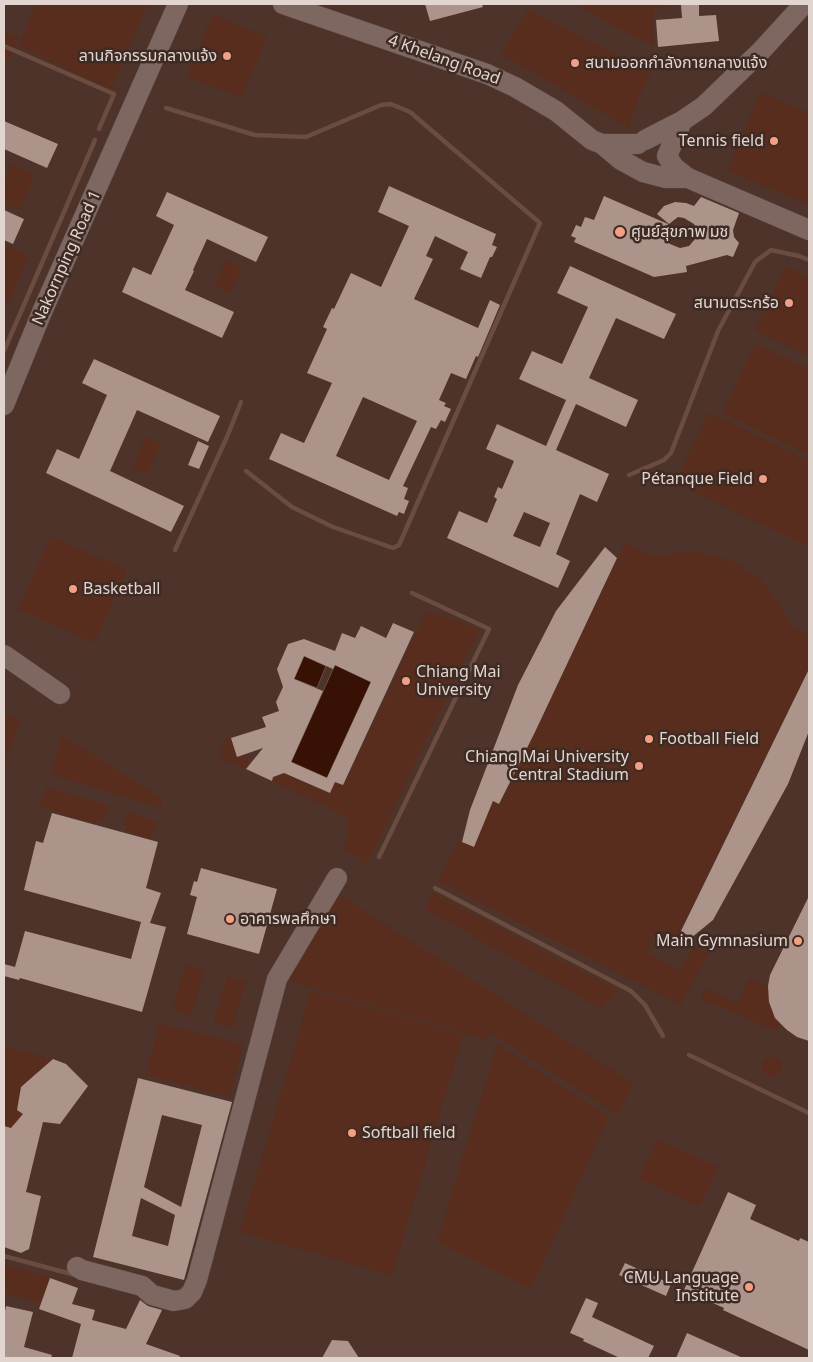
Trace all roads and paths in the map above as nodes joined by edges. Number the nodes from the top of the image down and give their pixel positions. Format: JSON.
{"nodes":[{"id":1,"x":178,"y":4,"type":"edge"},
{"id":2,"x":283,"y":4,"type":"edge"},
{"id":3,"x":804,"y":4,"type":"edge"},
{"id":4,"x":682,"y":121,"type":"junction"},
{"id":5,"x":597,"y":142,"type":"junction"},
{"id":6,"x":688,"y":178,"type":"junction"},
{"id":7,"x":809,"y":230,"type":"edge"},
{"id":8,"x":4,"y":405,"type":"edge"},
{"id":9,"x":4,"y":655,"type":"edge"},
{"id":10,"x":60,"y":694,"type":"dead end"},
{"id":11,"x":337,"y":878,"type":"dead end"},
{"id":12,"x":78,"y":1266,"type":"dead end"}],
"edges":[{"from":1,"to":8,"type":"street","name":"Nakornping Road 1"},
{"from":2,"to":5,"type":"street","name":"4 Khelang Road"},
{"from":3,"to":4,"type":"street"},
{"from":4,"to":5,"type":"street"},
{"from":4,"to":6,"type":"street"},
{"from":5,"to":6,"type":"street","name":"4 Khelang Road"},
{"from":6,"to":7,"type":"street"},
{"from":9,"to":10,"type":"street"},
{"from":11,"to":12,"type":"street"}]}
